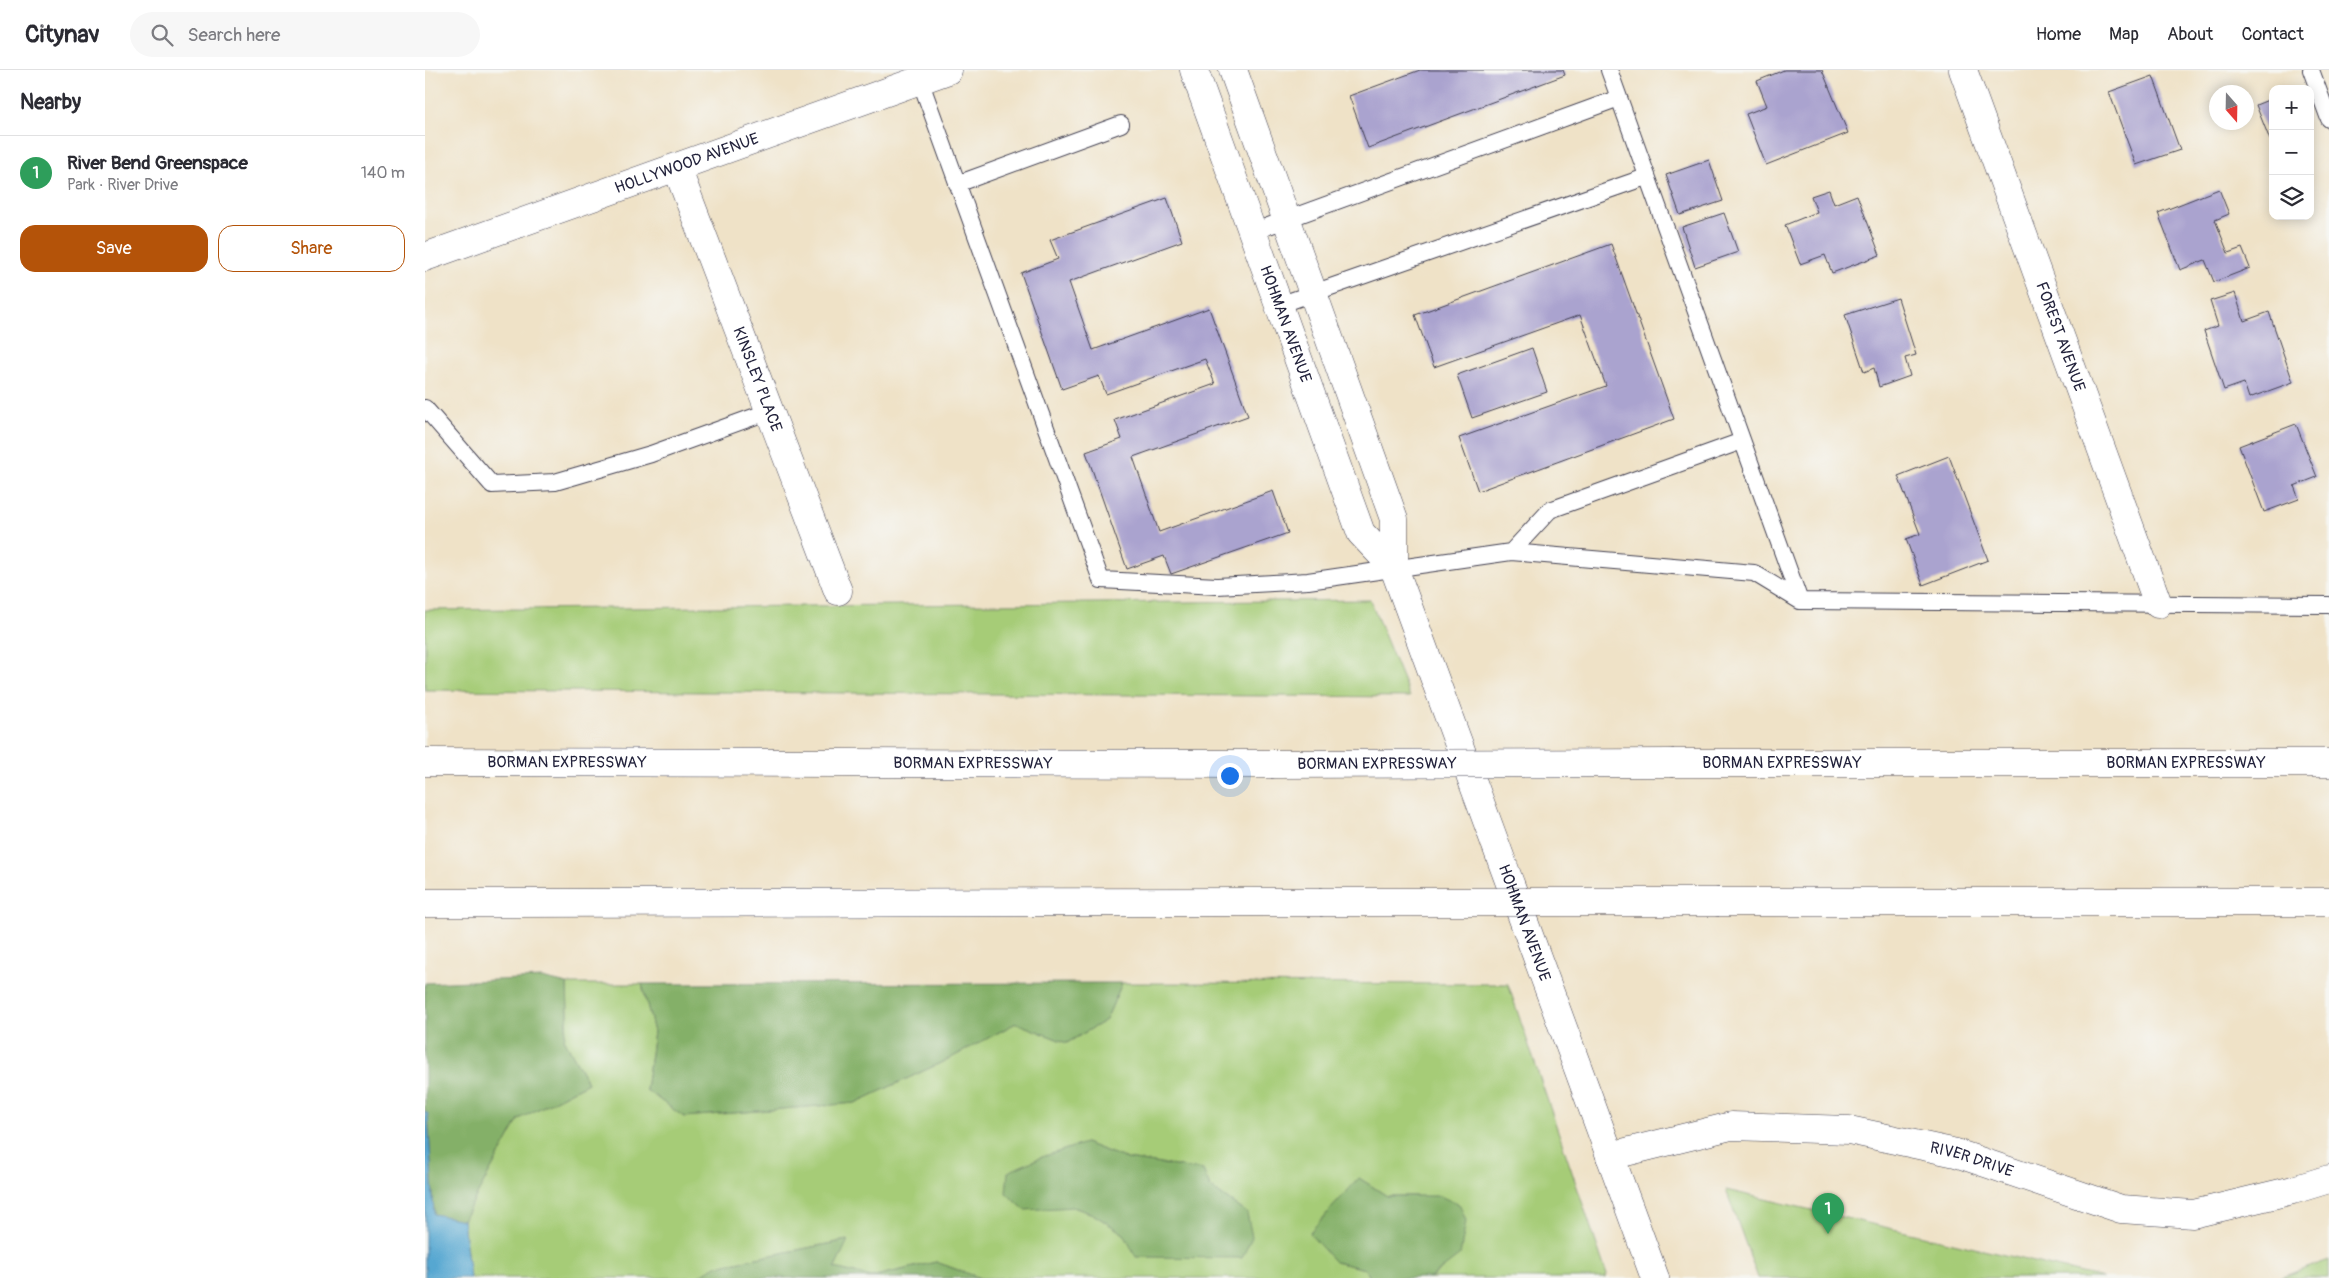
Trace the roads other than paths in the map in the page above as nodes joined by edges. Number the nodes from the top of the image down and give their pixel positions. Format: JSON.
{"nodes":[{"id":1,"x":948,"y":70,"type":"edge"},
{"id":2,"x":1194,"y":70,"type":"edge"},
{"id":3,"x":1233,"y":70,"type":"edge"},
{"id":4,"x":1609,"y":70,"type":"edge"},
{"id":5,"x":1963,"y":70,"type":"edge"},
{"id":6,"x":2311,"y":70,"type":"edge"},
{"id":7,"x":918,"y":75,"type":"edge"},
{"id":8,"x":1619,"y":98,"type":"junction"},
{"id":9,"x":2329,"y":119,"type":"edge"},
{"id":10,"x":1121,"y":124,"type":"dead end"},
{"id":11,"x":677,"y":168,"type":"junction"},
{"id":12,"x":1646,"y":177,"type":"junction"},
{"id":13,"x":957,"y":184,"type":"junction"},
{"id":14,"x":1287,"y":220,"type":"junction"},
{"id":15,"x":1252,"y":232,"type":"junction"},
{"id":16,"x":425,"y":258,"type":"edge"},
{"id":17,"x":1313,"y":293,"type":"junction"},
{"id":18,"x":1279,"y":305,"type":"junction"},
{"id":19,"x":425,"y":408,"type":"edge"},
{"id":20,"x":769,"y":411,"type":"junction"},
{"id":21,"x":1742,"y":440,"type":"junction"},
{"id":22,"x":1511,"y":552,"type":"junction"},
{"id":23,"x":1394,"y":568,"type":"junction"},
{"id":24,"x":837,"y":592,"type":"dead end"},
{"id":25,"x":1800,"y":601,"type":"junction"},
{"id":26,"x":2158,"y":604,"type":"junction"},
{"id":27,"x":2329,"y":606,"type":"edge"},
{"id":28,"x":425,"y":762,"type":"edge"},
{"id":29,"x":2329,"y":763,"type":"edge"},
{"id":30,"x":2329,"y":902,"type":"edge"},
{"id":31,"x":425,"y":903,"type":"edge"},
{"id":32,"x":1610,"y":1156,"type":"junction"},
{"id":33,"x":2329,"y":1179,"type":"edge"},
{"id":34,"x":1655,"y":1278,"type":"edge"}],
"edges":[{"from":1,"to":7,"type":"main road","name":"HOLLYWOOD AVENUE"},
{"from":2,"to":15,"type":"main road","name":"HOHMAN AVENUE"},
{"from":3,"to":14,"type":"main road","name":"HOHMAN AVENUE"},
{"from":4,"to":8,"type":"lane"},
{"from":5,"to":26,"type":"main road","name":"FOREST AVENUE"},
{"from":6,"to":9,"type":"lane"},
{"from":7,"to":11,"type":"main road","name":"HOLLYWOOD AVENUE"},
{"from":7,"to":13,"type":"lane"},
{"from":8,"to":12,"type":"lane"},
{"from":8,"to":14,"type":"lane"},
{"from":10,"to":13,"type":"lane"},
{"from":11,"to":16,"type":"main road","name":"HOLLYWOOD AVENUE"},
{"from":11,"to":20,"type":"main road","name":"KINSLEY PLACE"},
{"from":12,"to":17,"type":"lane"},
{"from":12,"to":21,"type":"lane"},
{"from":13,"to":23,"type":"lane"},
{"from":14,"to":15,"type":"lane"},
{"from":14,"to":17,"type":"main road","name":"HOHMAN AVENUE"},
{"from":15,"to":18,"type":"main road","name":"HOHMAN AVENUE"},
{"from":17,"to":18,"type":"lane"},
{"from":17,"to":23,"type":"main road","name":"HOHMAN AVENUE"},
{"from":18,"to":23,"type":"main road","name":"HOHMAN AVENUE"},
{"from":19,"to":20,"type":"lane"},
{"from":20,"to":24,"type":"main road","name":"KINSLEY PLACE"},
{"from":21,"to":22,"type":"lane"},
{"from":21,"to":25,"type":"lane"},
{"from":22,"to":23,"type":"lane"},
{"from":22,"to":25,"type":"lane"},
{"from":23,"to":32,"type":"main road","name":"HOHMAN AVENUE"},
{"from":25,"to":26,"type":"lane"},
{"from":26,"to":27,"type":"lane"},
{"from":28,"to":29,"type":"main road","name":"BORMAN EXPRESSWAY","bridge":true},
{"from":30,"to":31,"type":"main road","bridge":true},
{"from":32,"to":33,"type":"main road","name":"RIVER DRIVE"},
{"from":32,"to":34,"type":"main road","name":"HOHMAN AVENUE"}]}
